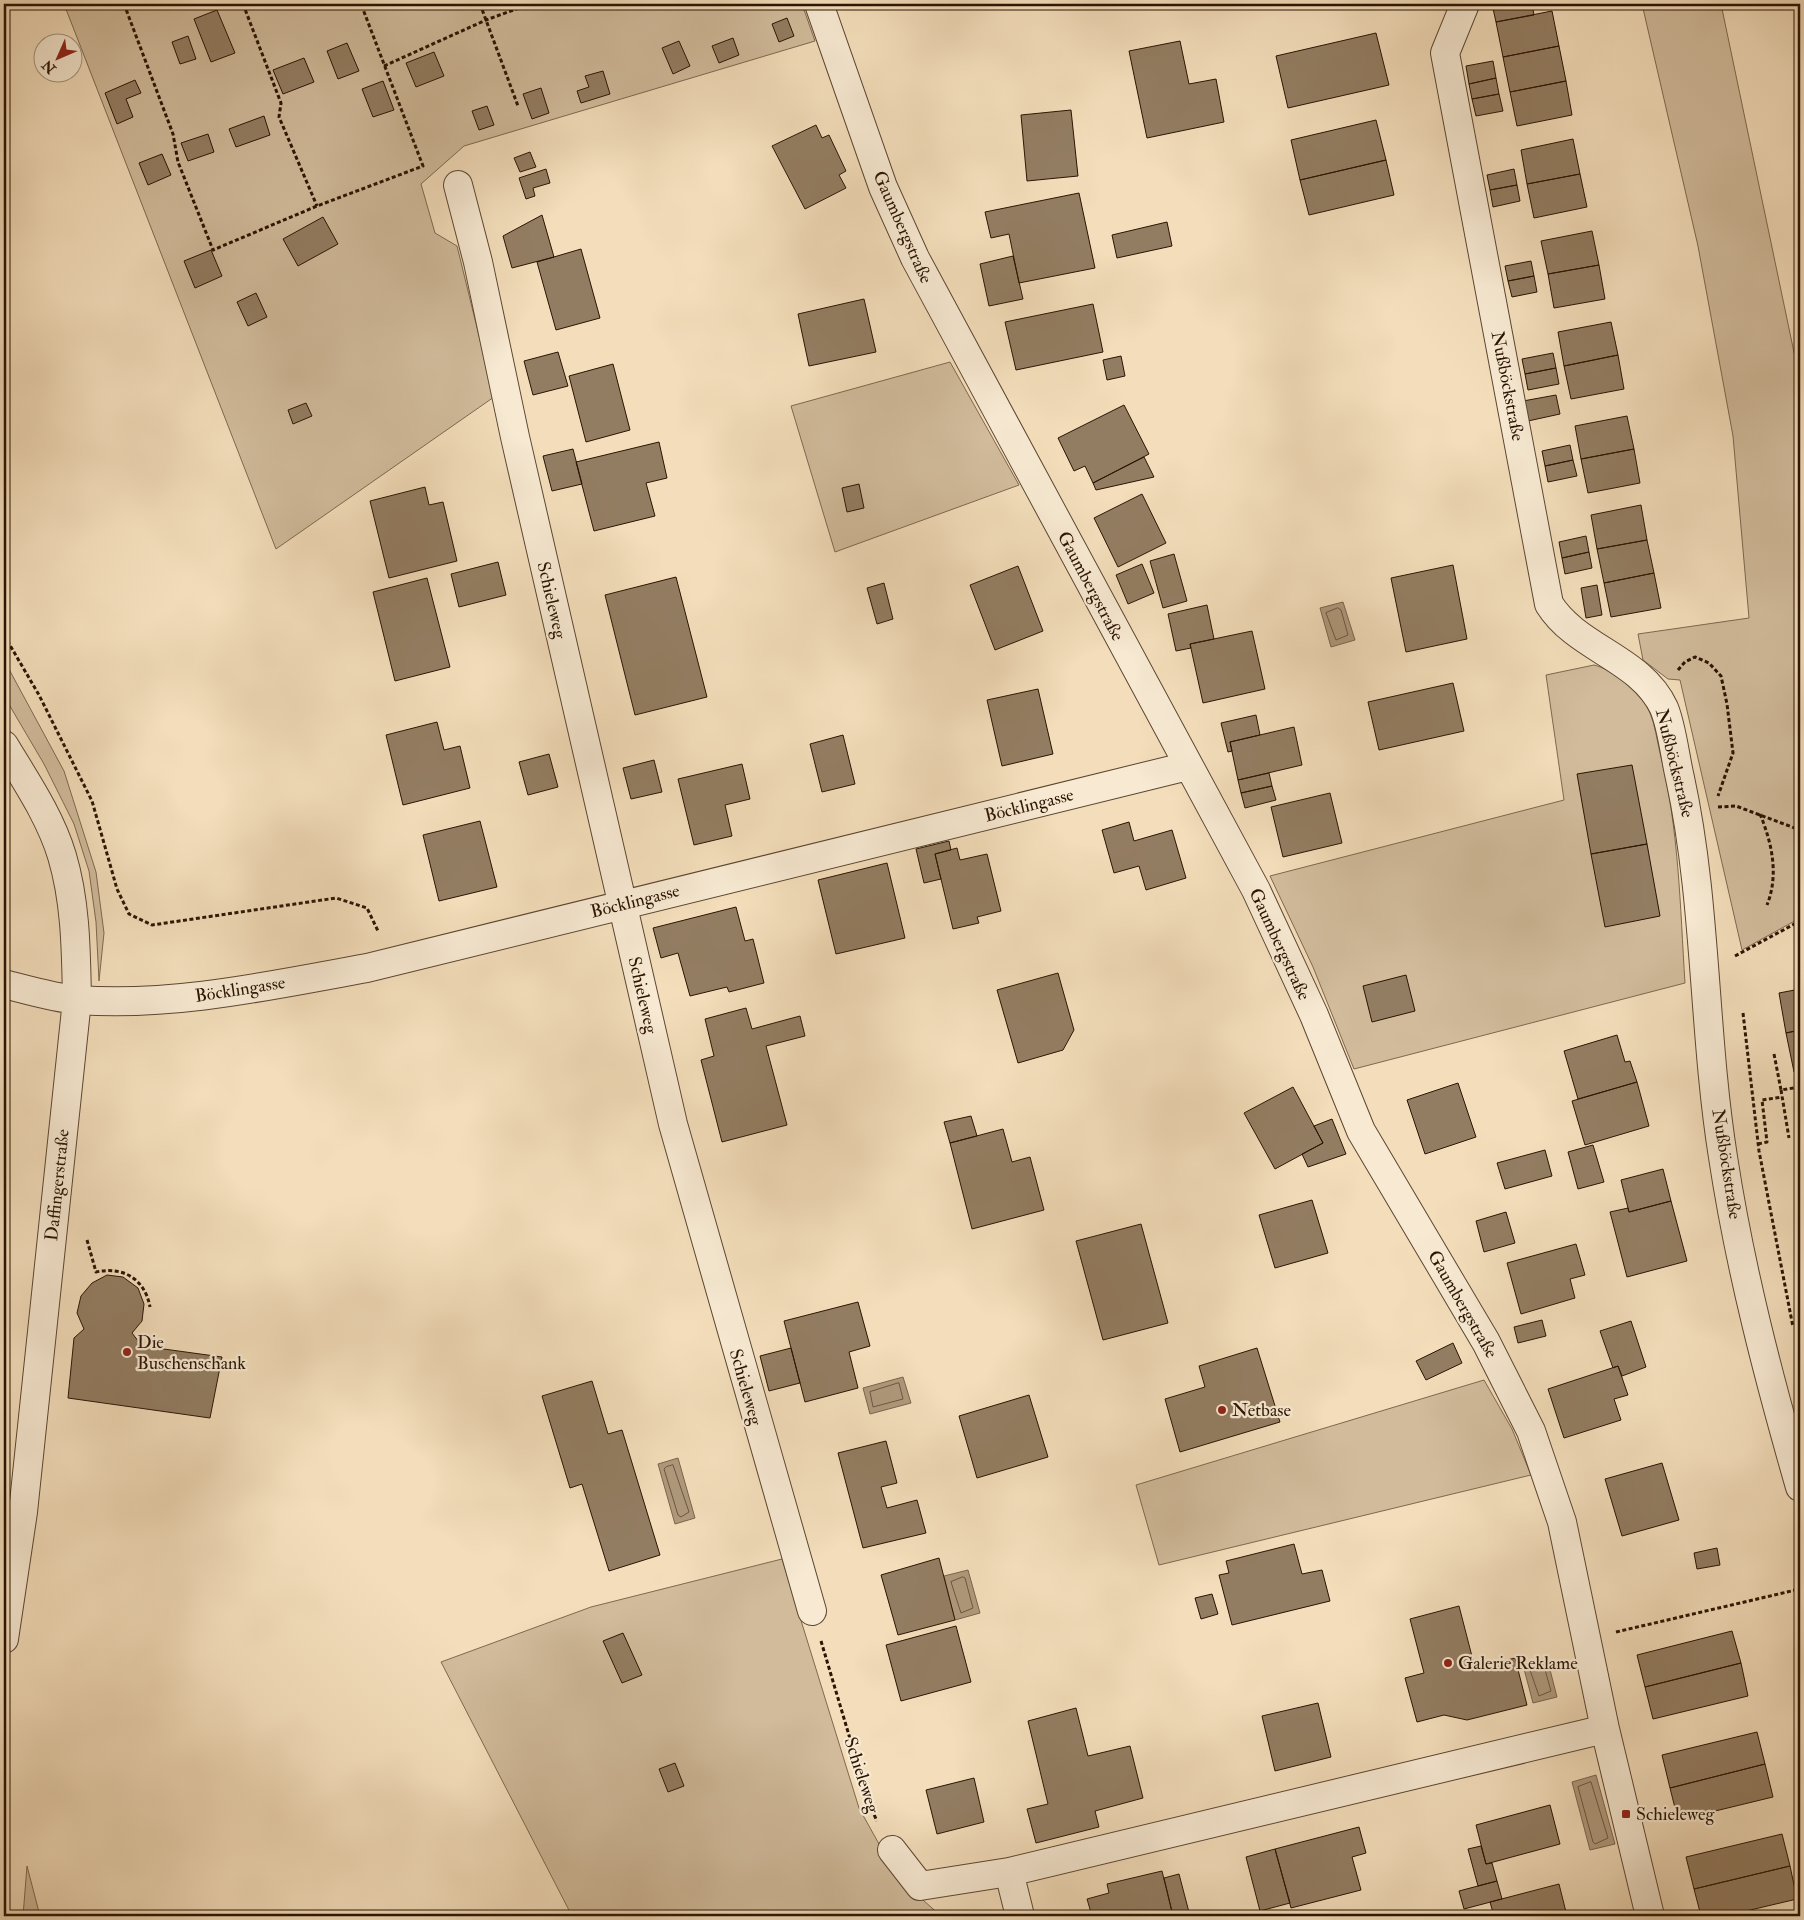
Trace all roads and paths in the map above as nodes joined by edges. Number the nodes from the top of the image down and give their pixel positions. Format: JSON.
{"nodes":[{"id":1,"x":124,"y":4,"type":"edge"},
{"id":2,"x":243,"y":4,"type":"edge"},
{"id":3,"x":361,"y":4,"type":"edge"},
{"id":4,"x":480,"y":4,"type":"edge"},
{"id":5,"x":530,"y":4,"type":"edge"},
{"id":6,"x":819,"y":4,"type":"edge"},
{"id":7,"x":1465,"y":4,"type":"edge"},
{"id":8,"x":486,"y":20,"type":"junction"},
{"id":9,"x":384,"y":66,"type":"junction"},
{"id":10,"x":518,"y":106,"type":"dead end"},
{"id":11,"x":458,"y":185,"type":"dead end"},
{"id":12,"x":317,"y":206,"type":"junction"},
{"id":13,"x":4,"y":636,"type":"edge"},
{"id":14,"x":1678,"y":672,"type":"dead end"},
{"id":15,"x":4,"y":745,"type":"edge"},
{"id":16,"x":1188,"y":766,"type":"junction"},
{"id":17,"x":1717,"y":807,"type":"junction"},
{"id":18,"x":1710,"y":808,"type":"dead end"},
{"id":19,"x":1760,"y":814,"type":"junction"},
{"id":20,"x":1800,"y":830,"type":"edge"},
{"id":21,"x":621,"y":904,"type":"junction"},
{"id":22,"x":1767,"y":904,"type":"dead end"},
{"id":23,"x":1800,"y":921,"type":"edge"},
{"id":24,"x":1735,"y":956,"type":"dead end"},
{"id":25,"x":385,"y":964,"type":"junction"},
{"id":26,"x":4,"y":984,"type":"edge"},
{"id":27,"x":77,"y":1000,"type":"junction"},
{"id":28,"x":1774,"y":1054,"type":"dead end"},
{"id":29,"x":1800,"y":1087,"type":"edge"},
{"id":30,"x":1780,"y":1090,"type":"junction"},
{"id":31,"x":1782,"y":1096,"type":"junction"},
{"id":32,"x":1789,"y":1138,"type":"dead end"},
{"id":33,"x":1758,"y":1144,"type":"dead end"},
{"id":34,"x":86,"y":1237,"type":"dead end"},
{"id":35,"x":150,"y":1307,"type":"dead end"},
{"id":36,"x":1800,"y":1487,"type":"edge"},
{"id":37,"x":1800,"y":1589,"type":"edge"},
{"id":38,"x":1795,"y":1590,"type":"junction"},
{"id":39,"x":1800,"y":1606,"type":"edge"},
{"id":40,"x":812,"y":1611,"type":"joint"},
{"id":41,"x":4,"y":1639,"type":"edge"},
{"id":42,"x":1586,"y":1639,"type":"junction"},
{"id":43,"x":1606,"y":1729,"type":"junction"},
{"id":44,"x":892,"y":1850,"type":"joint"},
{"id":45,"x":1009,"y":1872,"type":"junction"},
{"id":46,"x":1020,"y":1916,"type":"edge"},
{"id":47,"x":1650,"y":1916,"type":"edge"}],
"edges":[{"from":1,"to":12,"type":"path"},
{"from":2,"to":12,"type":"path"},
{"from":3,"to":9,"type":"path"},
{"from":4,"to":8,"type":"path"},
{"from":5,"to":8,"type":"path"},
{"from":6,"to":16,"type":"street","name":"Gaumbergstraße"},
{"from":7,"to":36,"type":"street","name":"Nußböckstraße"},
{"from":8,"to":9,"type":"path"},
{"from":8,"to":10,"type":"path"},
{"from":9,"to":12,"type":"path"},
{"from":11,"to":21,"type":"street","name":"Schieleweg"},
{"from":13,"to":25,"type":"path"},
{"from":14,"to":17,"type":"path"},
{"from":15,"to":27,"type":"street","name":"Daffingerstraße"},
{"from":16,"to":21,"type":"street","name":"Böcklingasse"},
{"from":16,"to":42,"type":"street","name":"Gaumbergstraße"},
{"from":17,"to":18,"type":"path"},
{"from":17,"to":19,"type":"path"},
{"from":19,"to":20,"type":"path"},
{"from":19,"to":22,"type":"path"},
{"from":21,"to":25,"type":"street","name":"Böcklingasse"},
{"from":21,"to":40,"type":"street","name":"Schieleweg"},
{"from":23,"to":24,"type":"path"},
{"from":25,"to":27,"type":"street","name":"Böcklingasse"},
{"from":26,"to":27,"type":"street","name":"Böcklingasse"},
{"from":27,"to":41,"type":"street","name":"Daffingerstraße"},
{"from":28,"to":30,"type":"path"},
{"from":29,"to":30,"type":"path"},
{"from":30,"to":31,"type":"path"},
{"from":31,"to":32,"type":"path"},
{"from":31,"to":33,"type":"path"},
{"from":34,"to":35,"type":"path"},
{"from":37,"to":38,"type":"path"},
{"from":38,"to":39,"type":"path"},
{"from":38,"to":42,"type":"path"},
{"from":40,"to":44,"type":"path","name":"Schieleweg"},
{"from":42,"to":43,"type":"street","name":"Gaumbergstraße"},
{"from":43,"to":45,"type":"street"},
{"from":43,"to":47,"type":"street","name":"Gaumbergstraße"},
{"from":44,"to":45,"type":"street"},
{"from":45,"to":46,"type":"street"}]}
